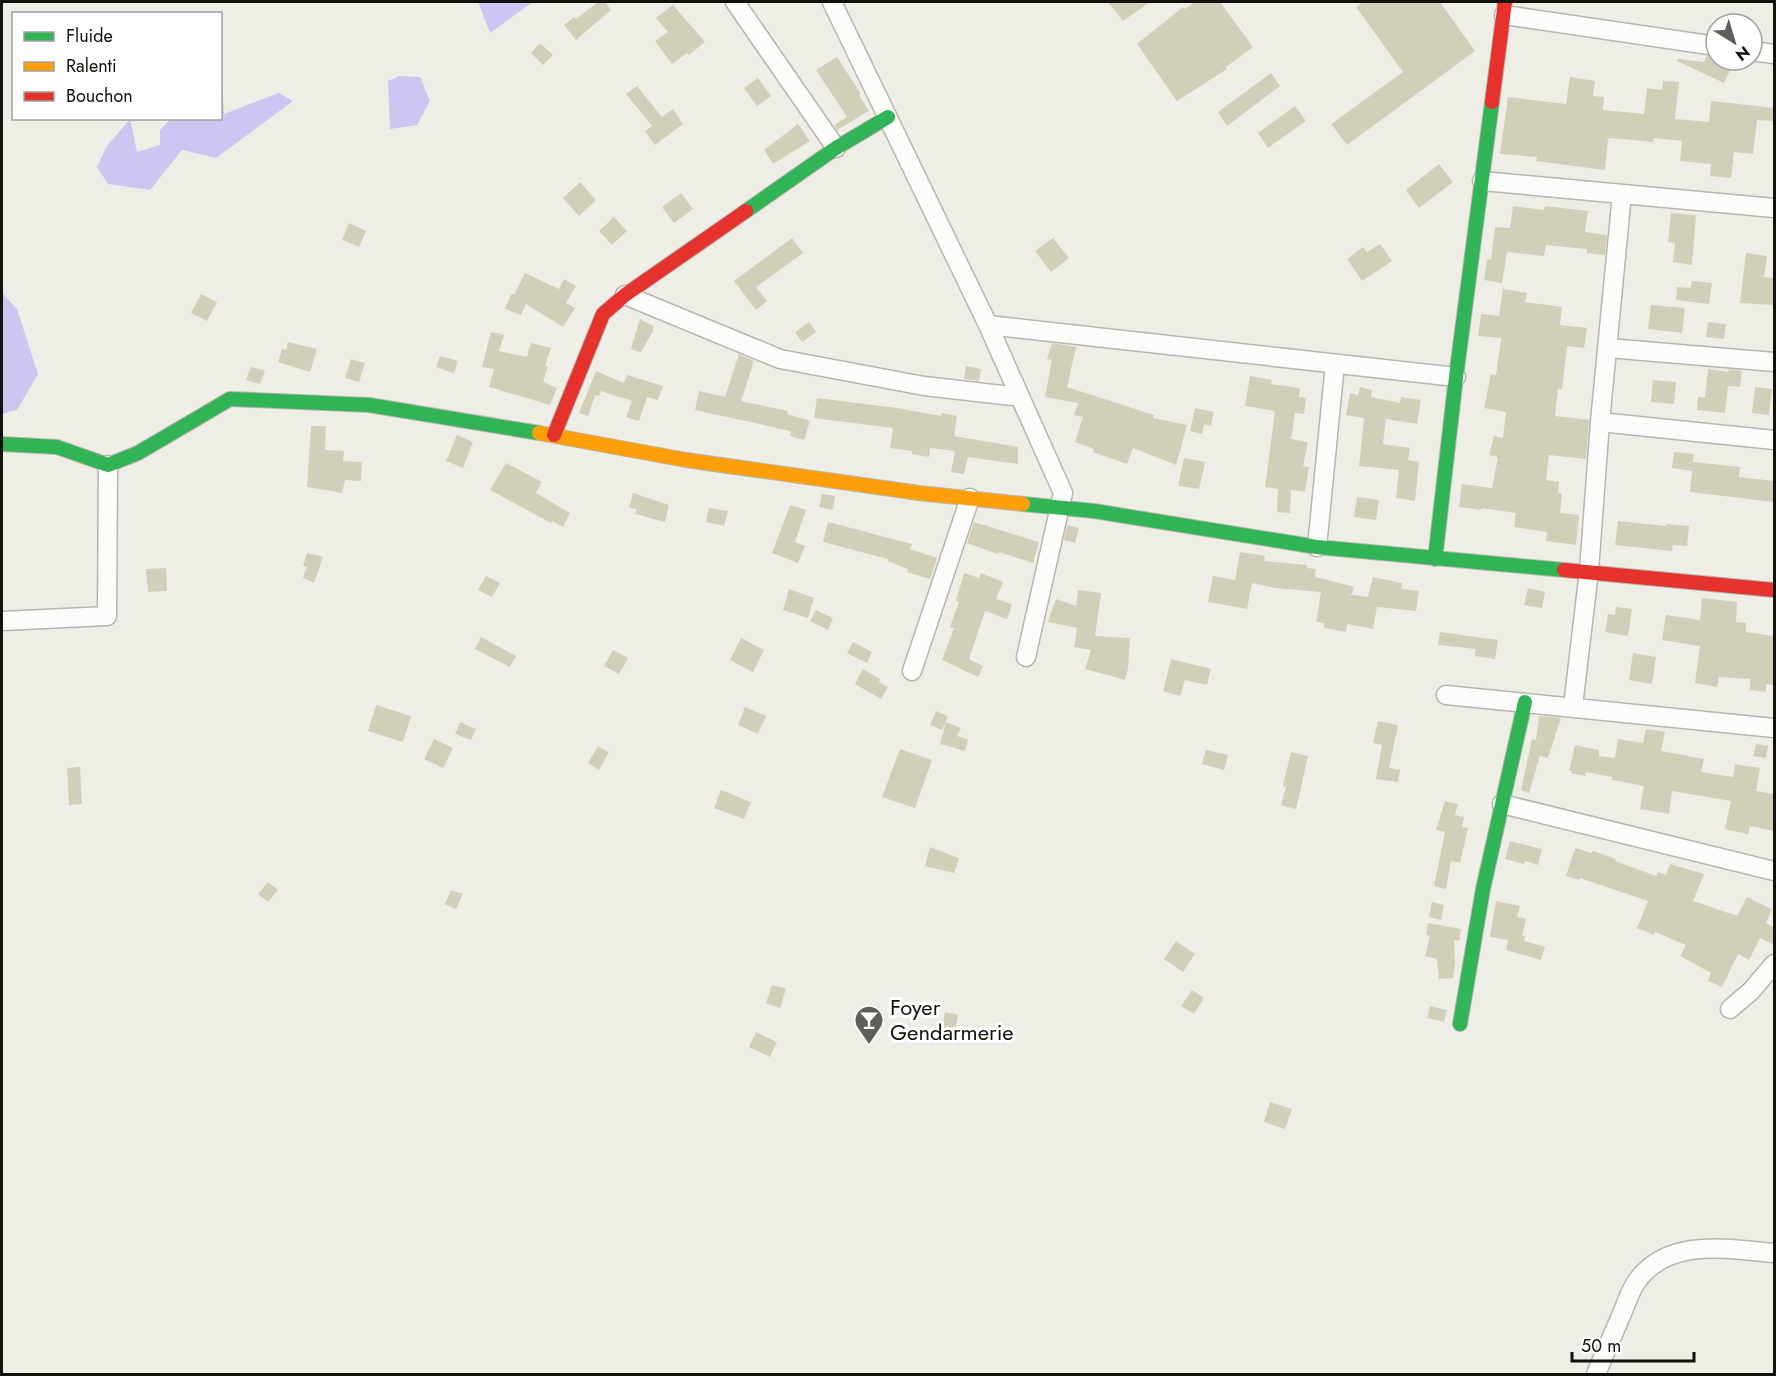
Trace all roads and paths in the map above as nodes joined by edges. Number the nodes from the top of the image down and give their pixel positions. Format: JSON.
{"nodes":[{"id":1,"x":735,"y":2,"type":"edge"},
{"id":2,"x":832,"y":2,"type":"edge"},
{"id":3,"x":1504,"y":8,"type":"edge"},
{"id":4,"x":1704,"y":44,"type":"edge"},
{"id":5,"x":888,"y":117,"type":"junction"},
{"id":6,"x":836,"y":148,"type":"junction"},
{"id":7,"x":1482,"y":182,"type":"junction"},
{"id":8,"x":1622,"y":194,"type":"junction"},
{"id":9,"x":1774,"y":208,"type":"edge"},
{"id":10,"x":625,"y":295,"type":"junction"},
{"id":11,"x":988,"y":324,"type":"junction"},
{"id":12,"x":1608,"y":348,"type":"junction"},
{"id":13,"x":1774,"y":362,"type":"edge"},
{"id":14,"x":1335,"y":364,"type":"junction"},
{"id":15,"x":1456,"y":378,"type":"junction"},
{"id":16,"x":1020,"y":397,"type":"junction"},
{"id":17,"x":1600,"y":422,"type":"junction"},
{"id":18,"x":554,"y":435,"type":"junction"},
{"id":19,"x":1774,"y":440,"type":"edge"},
{"id":20,"x":2,"y":444,"type":"edge"},
{"id":21,"x":108,"y":465,"type":"junction"},
{"id":22,"x":970,"y":498,"type":"junction"},
{"id":23,"x":1062,"y":507,"type":"junction"},
{"id":24,"x":1317,"y":547,"type":"junction"},
{"id":25,"x":1435,"y":559,"type":"junction"},
{"id":26,"x":1589,"y":571,"type":"junction"},
{"id":27,"x":1774,"y":590,"type":"edge"},
{"id":28,"x":2,"y":621,"type":"edge"},
{"id":29,"x":1026,"y":657,"type":"dead end"},
{"id":30,"x":912,"y":671,"type":"dead end"},
{"id":31,"x":1446,"y":695,"type":"dead end"},
{"id":32,"x":1525,"y":702,"type":"junction"},
{"id":33,"x":1573,"y":706,"type":"junction"},
{"id":34,"x":1774,"y":728,"type":"edge"},
{"id":35,"x":1502,"y":804,"type":"junction"},
{"id":36,"x":1774,"y":871,"type":"edge"},
{"id":37,"x":1774,"y":964,"type":"edge"},
{"id":38,"x":1730,"y":1009,"type":"dead end"},
{"id":39,"x":1460,"y":1024,"type":"dead end"},
{"id":40,"x":1774,"y":1253,"type":"edge"},
{"id":41,"x":1596,"y":1374,"type":"edge"}],
"edges":[{"from":1,"to":6,"type":"street"},
{"from":2,"to":5,"type":"street"},
{"from":3,"to":4,"type":"street"},
{"from":3,"to":7,"type":"street"},
{"from":5,"to":6,"type":"street"},
{"from":5,"to":11,"type":"street"},
{"from":6,"to":10,"type":"street"},
{"from":7,"to":8,"type":"street"},
{"from":7,"to":15,"type":"street"},
{"from":8,"to":9,"type":"street"},
{"from":8,"to":12,"type":"street"},
{"from":10,"to":16,"type":"street"},
{"from":10,"to":18,"type":"street"},
{"from":11,"to":14,"type":"street"},
{"from":11,"to":16,"type":"street"},
{"from":12,"to":13,"type":"street"},
{"from":12,"to":17,"type":"street"},
{"from":14,"to":15,"type":"street"},
{"from":14,"to":24,"type":"street"},
{"from":15,"to":25,"type":"street"},
{"from":16,"to":23,"type":"street"},
{"from":17,"to":19,"type":"street"},
{"from":17,"to":26,"type":"street"},
{"from":18,"to":21,"type":"street"},
{"from":18,"to":22,"type":"street"},
{"from":20,"to":21,"type":"street"},
{"from":21,"to":28,"type":"street"},
{"from":22,"to":23,"type":"street"},
{"from":22,"to":30,"type":"street"},
{"from":23,"to":24,"type":"street"},
{"from":23,"to":29,"type":"street"},
{"from":24,"to":25,"type":"street"},
{"from":25,"to":26,"type":"street"},
{"from":26,"to":27,"type":"street"},
{"from":26,"to":33,"type":"street"},
{"from":31,"to":32,"type":"street"},
{"from":32,"to":33,"type":"street"},
{"from":32,"to":35,"type":"street"},
{"from":33,"to":34,"type":"street"},
{"from":35,"to":36,"type":"street"},
{"from":35,"to":39,"type":"street"},
{"from":37,"to":38,"type":"street"},
{"from":40,"to":41,"type":"street"}]}
